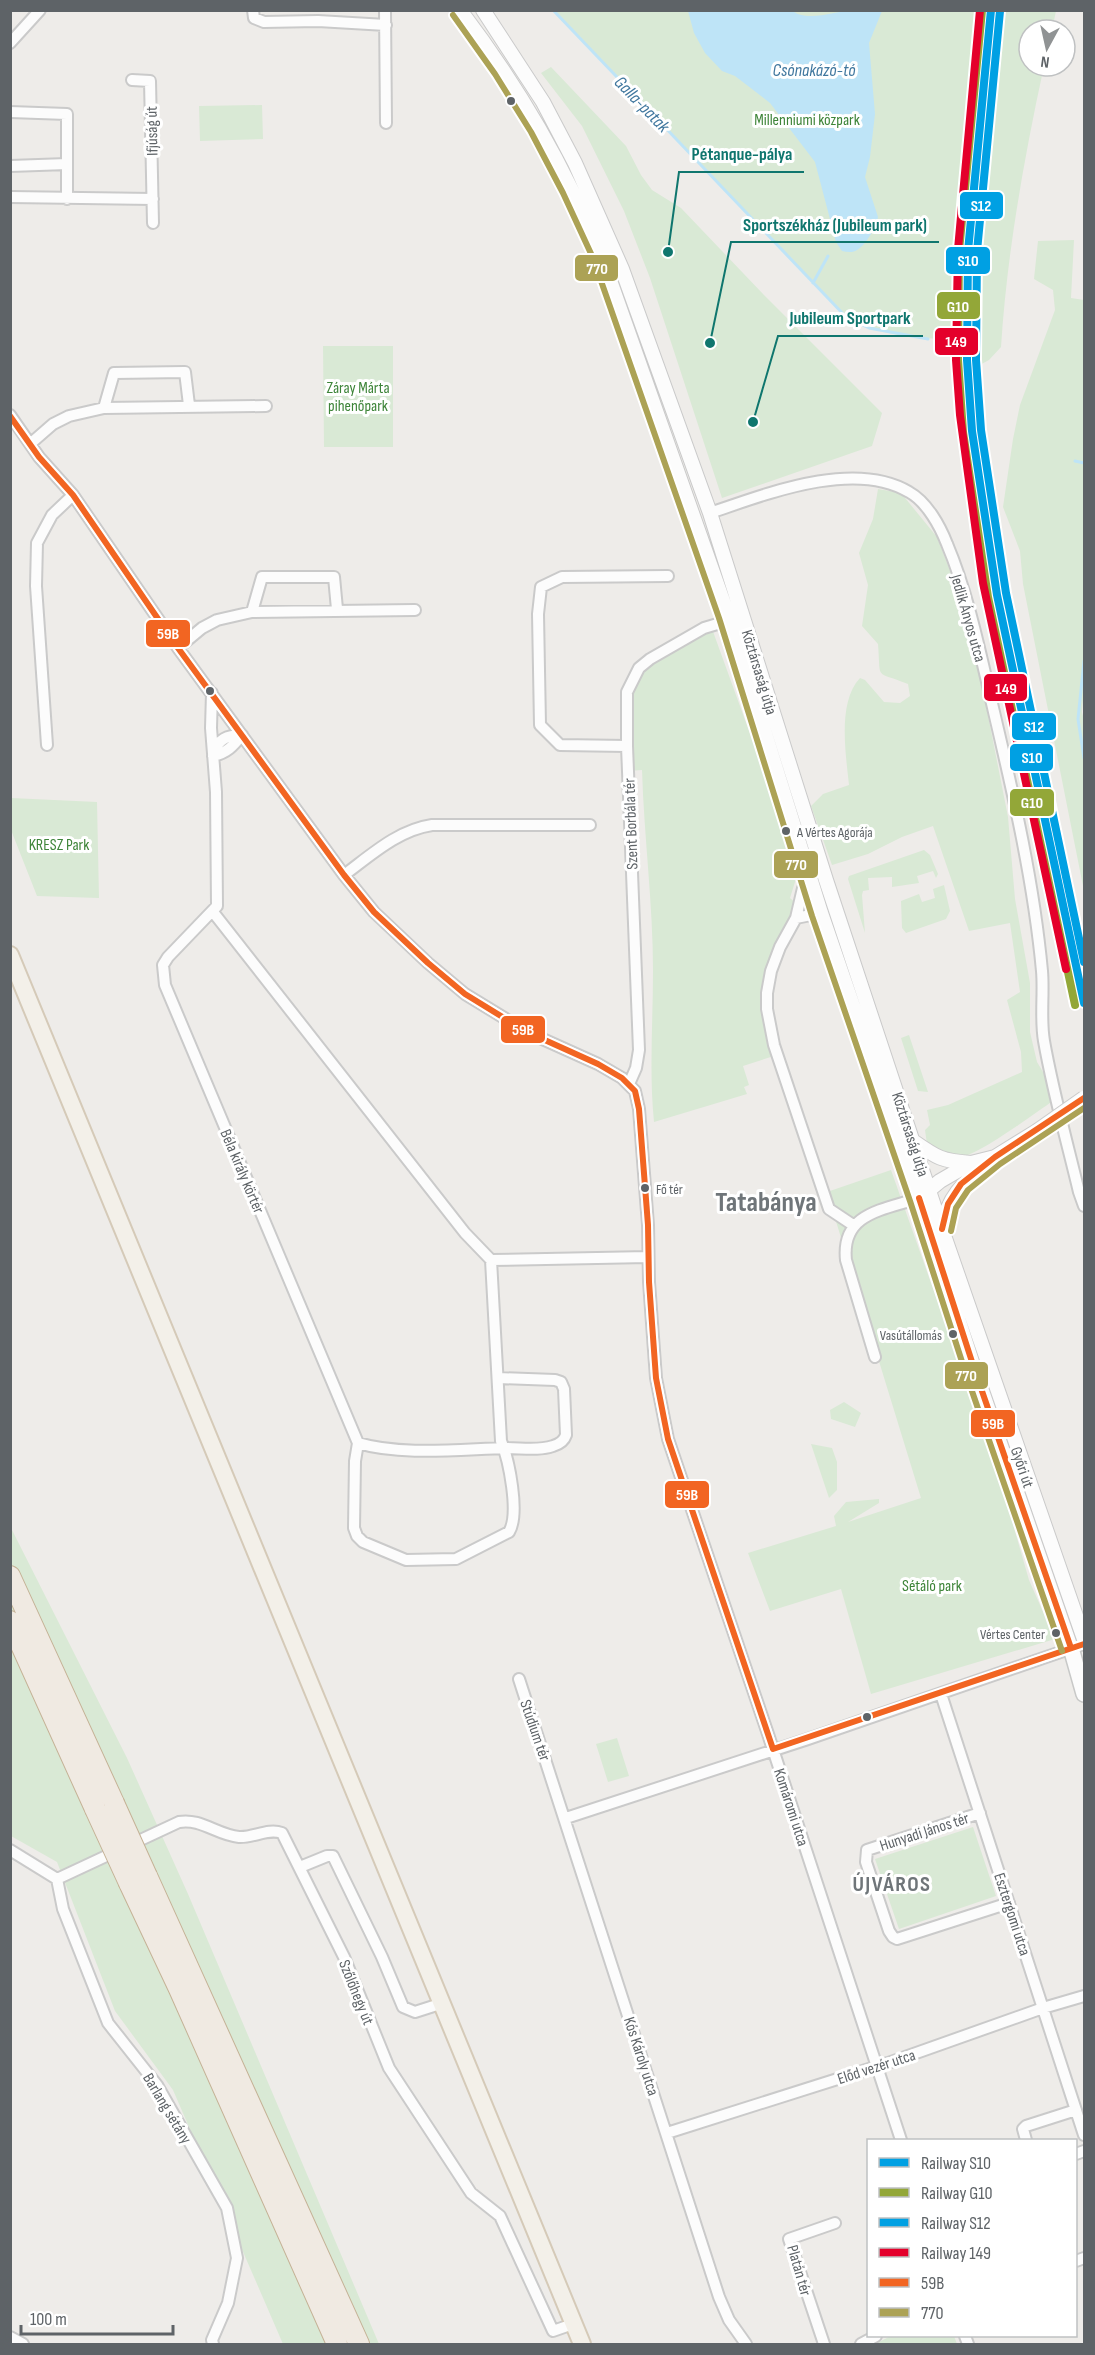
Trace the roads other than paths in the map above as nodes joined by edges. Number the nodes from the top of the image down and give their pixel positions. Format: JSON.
{"nodes":[{"id":1,"x":39,"y":10,"type":"edge"},
{"id":2,"x":253,"y":10,"type":"edge"},
{"id":3,"x":386,"y":10,"type":"edge"},
{"id":4,"x":460,"y":10,"type":"edge"},
{"id":5,"x":483,"y":10,"type":"edge"},
{"id":6,"x":318,"y":16,"type":"edge"},
{"id":7,"x":386,"y":25,"type":"junction"},
{"id":8,"x":10,"y":43,"type":"edge"},
{"id":9,"x":132,"y":80,"type":"dead end"},
{"id":10,"x":10,"y":112,"type":"edge"},
{"id":11,"x":386,"y":123,"type":"dead end"},
{"id":12,"x":67,"y":164,"type":"junction"},
{"id":13,"x":10,"y":166,"type":"edge"},
{"id":14,"x":10,"y":197,"type":"edge"},
{"id":15,"x":67,"y":199,"type":"junction"},
{"id":16,"x":153,"y":199,"type":"junction"},
{"id":17,"x":153,"y":223,"type":"dead end"},
{"id":18,"x":189,"y":405,"type":"junction"},
{"id":19,"x":266,"y":406,"type":"dead end"},
{"id":20,"x":104,"y":408,"type":"junction"},
{"id":21,"x":10,"y":415,"type":"edge"},
{"id":22,"x":30,"y":444,"type":"junction"},
{"id":23,"x":73,"y":495,"type":"junction"},
{"id":24,"x":710,"y":513,"type":"junction"},
{"id":25,"x":695,"y":518,"type":"junction"},
{"id":26,"x":668,"y":576,"type":"dead end"},
{"id":27,"x":337,"y":609,"type":"junction"},
{"id":28,"x":415,"y":609,"type":"dead end"},
{"id":29,"x":252,"y":612,"type":"junction"},
{"id":30,"x":737,"y":618,"type":"junction"},
{"id":31,"x":178,"y":648,"type":"junction"},
{"id":32,"x":212,"y":693,"type":"junction"},
{"id":33,"x":242,"y":735,"type":"junction"},
{"id":34,"x":47,"y":745,"type":"dead end"},
{"id":35,"x":627,"y":746,"type":"junction"},
{"id":36,"x":213,"y":756,"type":"junction"},
{"id":37,"x":590,"y":825,"type":"dead end"},
{"id":38,"x":344,"y":875,"type":"junction"},
{"id":39,"x":813,"y":884,"type":"junction"},
{"id":40,"x":213,"y":912,"type":"junction"},
{"id":41,"x":821,"y":913,"type":"junction"},
{"id":42,"x":796,"y":918,"type":"junction"},
{"id":43,"x":10,"y":955,"type":"edge"},
{"id":44,"x":629,"y":1084,"type":"junction"},
{"id":45,"x":1084,"y":1098,"type":"edge"},
{"id":46,"x":914,"y":1141,"type":"junction"},
{"id":47,"x":995,"y":1157,"type":"junction"},
{"id":48,"x":971,"y":1163,"type":"junction"},
{"id":49,"x":962,"y":1184,"type":"junction"},
{"id":50,"x":924,"y":1194,"type":"junction"},
{"id":51,"x":1084,"y":1206,"type":"edge"},
{"id":52,"x":853,"y":1225,"type":"junction"},
{"id":53,"x":942,"y":1229,"type":"junction"},
{"id":54,"x":648,"y":1257,"type":"junction"},
{"id":55,"x":491,"y":1260,"type":"junction"},
{"id":56,"x":875,"y":1357,"type":"dead end"},
{"id":57,"x":498,"y":1378,"type":"junction"},
{"id":58,"x":358,"y":1443,"type":"junction"},
{"id":59,"x":504,"y":1448,"type":"junction"},
{"id":60,"x":10,"y":1576,"type":"edge"},
{"id":61,"x":1073,"y":1609,"type":"junction"},
{"id":62,"x":1084,"y":1618,"type":"edge"},
{"id":63,"x":10,"y":1621,"type":"edge"},
{"id":64,"x":1080,"y":1644,"type":"edge"},
{"id":65,"x":519,"y":1679,"type":"dead end"},
{"id":66,"x":941,"y":1694,"type":"junction"},
{"id":67,"x":1084,"y":1694,"type":"edge"},
{"id":68,"x":773,"y":1749,"type":"junction"},
{"id":69,"x":553,"y":1780,"type":"joint"},
{"id":70,"x":104,"y":1806,"type":"junction"},
{"id":71,"x":980,"y":1813,"type":"junction"},
{"id":72,"x":566,"y":1818,"type":"junction"},
{"id":73,"x":10,"y":1850,"type":"edge"},
{"id":74,"x":300,"y":1867,"type":"junction"},
{"id":75,"x":57,"y":1879,"type":"junction"},
{"id":76,"x":138,"y":1880,"type":"junction"},
{"id":77,"x":1009,"y":1903,"type":"junction"},
{"id":78,"x":1084,"y":1996,"type":"edge"},
{"id":79,"x":443,"y":2003,"type":"junction"},
{"id":80,"x":1043,"y":2008,"type":"junction"},
{"id":81,"x":876,"y":2066,"type":"junction"},
{"id":82,"x":1076,"y":2110,"type":"junction"},
{"id":83,"x":667,"y":2133,"type":"junction"},
{"id":84,"x":1084,"y":2135,"type":"edge"},
{"id":85,"x":901,"y":2139,"type":"edge"},
{"id":86,"x":1026,"y":2139,"type":"edge"},
{"id":87,"x":835,"y":2223,"type":"dead end"},
{"id":88,"x":573,"y":2324,"type":"junction"},
{"id":89,"x":10,"y":2337,"type":"edge"},
{"id":90,"x":23,"y":2344,"type":"edge"},
{"id":91,"x":213,"y":2344,"type":"edge"},
{"id":92,"x":337,"y":2344,"type":"edge"},
{"id":93,"x":359,"y":2344,"type":"edge"},
{"id":94,"x":582,"y":2344,"type":"edge"},
{"id":95,"x":746,"y":2344,"type":"edge"},
{"id":96,"x":824,"y":2344,"type":"edge"}],
"edges":[{"from":1,"to":8,"type":"street"},
{"from":2,"to":6,"type":"street"},
{"from":3,"to":7,"type":"street"},
{"from":4,"to":25,"type":"street","name":"Köztársaság útja"},
{"from":5,"to":24,"type":"street","name":"Köztársaság útja"},
{"from":6,"to":7,"type":"street"},
{"from":7,"to":11,"type":"street"},
{"from":9,"to":16,"type":"street","name":"Ifjúság út"},
{"from":10,"to":12,"type":"street"},
{"from":12,"to":13,"type":"street"},
{"from":12,"to":15,"type":"street"},
{"from":14,"to":15,"type":"street"},
{"from":15,"to":16,"type":"street"},
{"from":16,"to":17,"type":"street","name":"Ifjúság út"},
{"from":18,"to":19,"type":"street"},
{"from":18,"to":20,"type":"street"},
{"from":18,"to":20,"type":"street"},
{"from":20,"to":22,"type":"street"},
{"from":21,"to":22,"type":"street"},
{"from":22,"to":23,"type":"street"},
{"from":23,"to":31,"type":"street"},
{"from":23,"to":34,"type":"street"},
{"from":24,"to":25,"type":"street"},
{"from":24,"to":30,"type":"street","name":"Köztársaság útja"},
{"from":24,"to":51,"type":"street","name":"Jedlik Ányos utca"},
{"from":25,"to":30,"type":"street","name":"Köztársaság útja"},
{"from":26,"to":35,"type":"street"},
{"from":27,"to":28,"type":"street"},
{"from":27,"to":29,"type":"street"},
{"from":27,"to":29,"type":"street"},
{"from":29,"to":31,"type":"street"},
{"from":30,"to":35,"type":"street","name":"Szent Borbála tér"},
{"from":30,"to":39,"type":"street","name":"Köztársaság útja"},
{"from":30,"to":46,"type":"street","name":"Köztársaság útja"},
{"from":31,"to":32,"type":"street"},
{"from":32,"to":33,"type":"street"},
{"from":32,"to":36,"type":"street"},
{"from":33,"to":36,"type":"street"},
{"from":33,"to":38,"type":"street"},
{"from":35,"to":44,"type":"street","name":"Szent Borbála tér"},
{"from":36,"to":40,"type":"street"},
{"from":37,"to":38,"type":"street"},
{"from":38,"to":44,"type":"street"},
{"from":39,"to":41,"type":"street","name":"Köztársaság útja"},
{"from":39,"to":42,"type":"street"},
{"from":40,"to":55,"type":"street"},
{"from":40,"to":58,"type":"street","name":"Béla király körtér"},
{"from":41,"to":42,"type":"street"},
{"from":41,"to":50,"type":"street","name":"Köztársaság útja"},
{"from":42,"to":52,"type":"street"},
{"from":43,"to":79,"type":"main road"},
{"from":44,"to":54,"type":"street","name":"Komáromi utca"},
{"from":45,"to":47,"type":"street","bridge":true},
{"from":46,"to":48,"type":"street"},
{"from":46,"to":50,"type":"street","name":"Köztársaság útja"},
{"from":47,"to":48,"type":"street"},
{"from":47,"to":49,"type":"street"},
{"from":48,"to":50,"type":"street"},
{"from":49,"to":50,"type":"street"},
{"from":49,"to":53,"type":"street"},
{"from":50,"to":52,"type":"street"},
{"from":50,"to":53,"type":"street","name":"Győri út"},
{"from":50,"to":64,"type":"street","name":"Győri út"},
{"from":52,"to":56,"type":"street"},
{"from":53,"to":61,"type":"street","name":"Győri út"},
{"from":54,"to":55,"type":"street"},
{"from":54,"to":68,"type":"street","name":"Komáromi utca"},
{"from":55,"to":57,"type":"street","name":"Béla király körtér"},
{"from":57,"to":59,"type":"street","name":"Béla király körtér"},
{"from":57,"to":59,"type":"street"},
{"from":58,"to":59,"type":"street"},
{"from":58,"to":59,"type":"street","name":"Béla király körtér"},
{"from":60,"to":70,"type":"highway"},
{"from":61,"to":62,"type":"street"},
{"from":61,"to":64,"type":"street","name":"Győri út"},
{"from":63,"to":70,"type":"highway"},
{"from":64,"to":66,"type":"street"},
{"from":64,"to":67,"type":"main road","name":"Győri út"},
{"from":65,"to":69,"type":"street","name":"Stúdium tér"},
{"from":66,"to":68,"type":"street"},
{"from":66,"to":71,"type":"street","name":"Esztergomi utca"},
{"from":68,"to":72,"type":"street"},
{"from":68,"to":81,"type":"street","name":"Komáromi utca"},
{"from":69,"to":72,"type":"street","name":"Kós Károly utca"},
{"from":70,"to":76,"type":"highway","bridge":true},
{"from":71,"to":77,"type":"street","name":"Esztergomi utca"},
{"from":71,"to":77,"type":"street","name":"Hunyadi János tér"},
{"from":72,"to":83,"type":"street","name":"Kós Károly utca"},
{"from":73,"to":75,"type":"street"},
{"from":74,"to":75,"type":"street","name":"Szőlőhegy út"},
{"from":74,"to":79,"type":"street"},
{"from":74,"to":88,"type":"street","name":"Szőlőhegy út"},
{"from":75,"to":91,"type":"street","name":"Barlang sétány"},
{"from":76,"to":92,"type":"highway"},
{"from":76,"to":93,"type":"highway"},
{"from":77,"to":80,"type":"street","name":"Esztergomi utca"},
{"from":78,"to":80,"type":"street","name":"Előd vezér utca"},
{"from":79,"to":88,"type":"main road"},
{"from":80,"to":81,"type":"street","name":"Előd vezér utca"},
{"from":80,"to":82,"type":"street","name":"Esztergomi utca"},
{"from":81,"to":83,"type":"street","name":"Előd vezér utca"},
{"from":81,"to":85,"type":"street","name":"Komáromi utca"},
{"from":82,"to":84,"type":"street","name":"Esztergomi utca"},
{"from":82,"to":86,"type":"street"},
{"from":83,"to":95,"type":"street","name":"Kós Károly utca"},
{"from":87,"to":96,"type":"street","name":"Platán tér"},
{"from":88,"to":94,"type":"main road"},
{"from":89,"to":90,"type":"street"}]}
